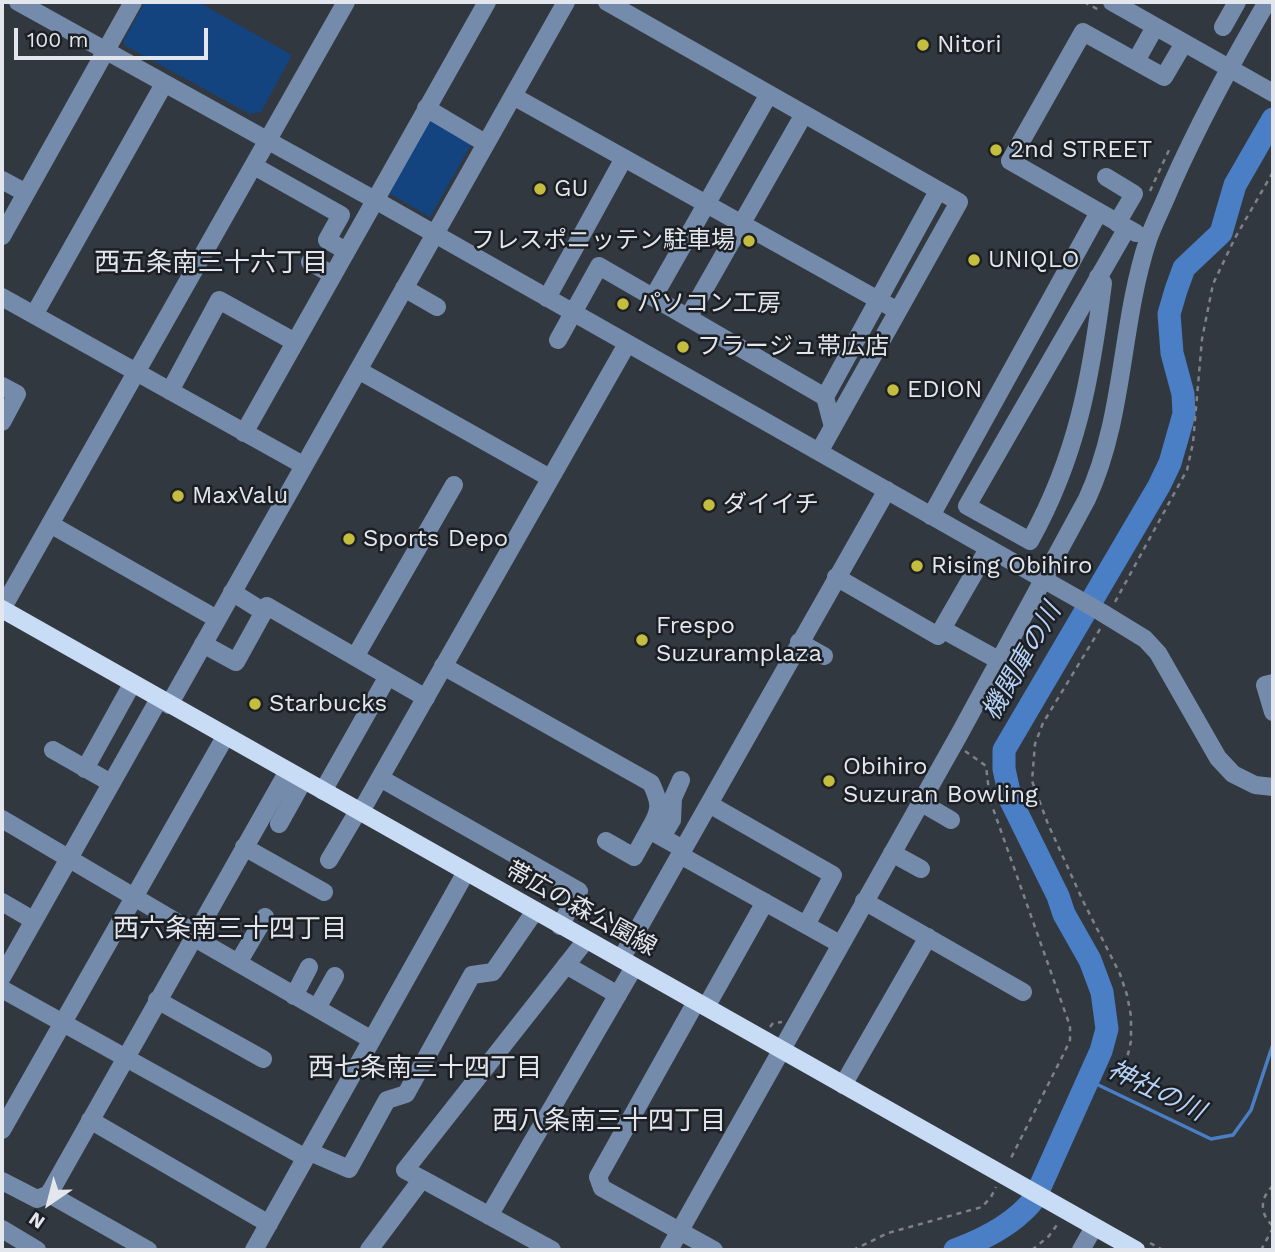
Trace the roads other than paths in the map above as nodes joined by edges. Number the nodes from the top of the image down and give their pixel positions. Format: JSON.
{"nodes":[{"id":1,"x":18,"y":2,"type":"edge"},
{"id":2,"x":133,"y":2,"type":"edge"},
{"id":3,"x":346,"y":2,"type":"edge"},
{"id":4,"x":487,"y":2,"type":"edge"},
{"id":5,"x":566,"y":2,"type":"edge"},
{"id":6,"x":607,"y":2,"type":"edge"},
{"id":7,"x":1237,"y":2,"type":"edge"},
{"id":8,"x":1267,"y":2,"type":"edge"},
{"id":9,"x":1122,"y":4,"type":"edge"},
{"id":10,"x":44,"y":8,"type":"edge"},
{"id":11,"x":1156,"y":27,"type":"junction"},
{"id":12,"x":1223,"y":27,"type":"dead end"},
{"id":13,"x":1184,"y":43,"type":"junction"},
{"id":14,"x":105,"y":51,"type":"junction"},
{"id":15,"x":1136,"y":61,"type":"junction"},
{"id":16,"x":1229,"y":68,"type":"junction"},
{"id":17,"x":164,"y":84,"type":"junction"},
{"id":18,"x":1270,"y":91,"type":"edge"},
{"id":19,"x":769,"y":94,"type":"junction"},
{"id":20,"x":513,"y":96,"type":"junction"},
{"id":21,"x":426,"y":108,"type":"junction"},
{"id":22,"x":804,"y":114,"type":"junction"},
{"id":23,"x":268,"y":142,"type":"junction"},
{"id":24,"x":485,"y":143,"type":"junction"},
{"id":25,"x":624,"y":158,"type":"junction"},
{"id":26,"x":254,"y":166,"type":"junction"},
{"id":27,"x":1106,"y":177,"type":"dead end"},
{"id":28,"x":2,"y":180,"type":"edge"},
{"id":29,"x":939,"y":191,"type":"junction"},
{"id":30,"x":26,"y":193,"type":"junction"},
{"id":31,"x":375,"y":200,"type":"junction"},
{"id":32,"x":706,"y":204,"type":"junction"},
{"id":33,"x":1099,"y":212,"type":"junction"},
{"id":34,"x":5,"y":224,"type":"edge"},
{"id":35,"x":741,"y":224,"type":"junction"},
{"id":36,"x":1122,"y":225,"type":"junction"},
{"id":37,"x":434,"y":235,"type":"junction"},
{"id":38,"x":1148,"y":240,"type":"junction"},
{"id":39,"x":346,"y":251,"type":"junction"},
{"id":40,"x":573,"y":251,"type":"junction"},
{"id":41,"x":310,"y":262,"type":"dead end"},
{"id":42,"x":599,"y":266,"type":"junction"},
{"id":43,"x":333,"y":275,"type":"junction"},
{"id":44,"x":1098,"y":277,"type":"junction"},
{"id":45,"x":404,"y":288,"type":"junction"},
{"id":46,"x":654,"y":296,"type":"junction"},
{"id":47,"x":2,"y":297,"type":"edge"},
{"id":48,"x":547,"y":298,"type":"junction"},
{"id":49,"x":877,"y":300,"type":"junction"},
{"id":50,"x":437,"y":307,"type":"dead end"},
{"id":51,"x":898,"y":311,"type":"junction"},
{"id":52,"x":572,"y":312,"type":"junction"},
{"id":53,"x":34,"y":315,"type":"junction"},
{"id":54,"x":689,"y":316,"type":"junction"},
{"id":55,"x":558,"y":340,"type":"dead end"},
{"id":56,"x":295,"y":342,"type":"junction"},
{"id":57,"x":627,"y":344,"type":"junction"},
{"id":58,"x":358,"y":370,"type":"junction"},
{"id":59,"x":135,"y":372,"type":"junction"},
{"id":60,"x":2,"y":386,"type":"edge"},
{"id":61,"x":170,"y":391,"type":"junction"},
{"id":62,"x":825,"y":397,"type":"junction"},
{"id":63,"x":2,"y":422,"type":"edge"},
{"id":64,"x":834,"y":427,"type":"junction"},
{"id":65,"x":244,"y":433,"type":"junction"},
{"id":66,"x":819,"y":453,"type":"junction"},
{"id":67,"x":303,"y":465,"type":"junction"},
{"id":68,"x":550,"y":478,"type":"junction"},
{"id":69,"x":454,"y":485,"type":"dead end"},
{"id":70,"x":887,"y":490,"type":"junction"},
{"id":71,"x":983,"y":514,"type":"junction"},
{"id":72,"x":931,"y":516,"type":"junction"},
{"id":73,"x":50,"y":524,"type":"junction"},
{"id":74,"x":1013,"y":532,"type":"junction"},
{"id":75,"x":970,"y":538,"type":"junction"},
{"id":76,"x":994,"y":552,"type":"junction"},
{"id":77,"x":836,"y":577,"type":"junction"},
{"id":78,"x":1044,"y":581,"type":"junction"},
{"id":79,"x":232,"y":592,"type":"junction"},
{"id":80,"x":2,"y":609,"type":"edge"},
{"id":81,"x":264,"y":612,"type":"junction"},
{"id":82,"x":217,"y":619,"type":"junction"},
{"id":83,"x":942,"y":629,"type":"junction"},
{"id":84,"x":799,"y":642,"type":"junction"},
{"id":85,"x":203,"y":644,"type":"junction"},
{"id":86,"x":824,"y":656,"type":"dead end"},
{"id":87,"x":355,"y":657,"type":"junction"},
{"id":88,"x":1000,"y":661,"type":"junction"},
{"id":89,"x":443,"y":666,"type":"junction"},
{"id":90,"x":388,"y":676,"type":"junction"},
{"id":91,"x":1273,"y":683,"type":"edge"},
{"id":92,"x":132,"y":684,"type":"junction"},
{"id":93,"x":426,"y":698,"type":"junction"},
{"id":94,"x":164,"y":702,"type":"junction"},
{"id":95,"x":1273,"y":712,"type":"edge"},
{"id":96,"x":225,"y":737,"type":"junction"},
{"id":97,"x":53,"y":750,"type":"dead end"},
{"id":98,"x":85,"y":769,"type":"junction"},
{"id":99,"x":295,"y":776,"type":"junction"},
{"id":100,"x":380,"y":778,"type":"junction"},
{"id":101,"x":681,"y":780,"type":"dead end"},
{"id":102,"x":111,"y":783,"type":"junction"},
{"id":103,"x":1273,"y":787,"type":"edge"},
{"id":104,"x":323,"y":791,"type":"junction"},
{"id":105,"x":920,"y":802,"type":"junction"},
{"id":106,"x":709,"y":804,"type":"junction"},
{"id":107,"x":359,"y":812,"type":"junction"},
{"id":108,"x":2,"y":819,"type":"edge"},
{"id":109,"x":951,"y":820,"type":"dead end"},
{"id":110,"x":279,"y":824,"type":"dead end"},
{"id":111,"x":655,"y":834,"type":"junction"},
{"id":112,"x":606,"y":841,"type":"dead end"},
{"id":113,"x":244,"y":847,"type":"junction"},
{"id":114,"x":681,"y":852,"type":"junction"},
{"id":115,"x":892,"y":853,"type":"junction"},
{"id":116,"x":68,"y":858,"type":"junction"},
{"id":117,"x":329,"y":860,"type":"dead end"},
{"id":118,"x":921,"y":869,"type":"dead end"},
{"id":119,"x":466,"y":872,"type":"junction"},
{"id":120,"x":324,"y":892,"type":"dead end"},
{"id":121,"x":133,"y":896,"type":"junction"},
{"id":122,"x":864,"y":901,"type":"junction"},
{"id":123,"x":2,"y":902,"type":"edge"},
{"id":124,"x":765,"y":902,"type":"junction"},
{"id":125,"x":535,"y":911,"type":"junction"},
{"id":126,"x":265,"y":917,"type":"dead end"},
{"id":127,"x":33,"y":920,"type":"junction"},
{"id":128,"x":806,"y":925,"type":"junction"},
{"id":129,"x":560,"y":926,"type":"junction"},
{"id":130,"x":194,"y":935,"type":"junction"},
{"id":131,"x":928,"y":937,"type":"junction"},
{"id":132,"x":586,"y":940,"type":"junction"},
{"id":133,"x":840,"y":944,"type":"junction"},
{"id":134,"x":238,"y":963,"type":"junction"},
{"id":135,"x":628,"y":963,"type":"junction"},
{"id":136,"x":566,"y":965,"type":"junction"},
{"id":137,"x":309,"y":967,"type":"dead end"},
{"id":138,"x":335,"y":976,"type":"dead end"},
{"id":139,"x":2,"y":977,"type":"edge"},
{"id":140,"x":2,"y":989,"type":"edge"},
{"id":141,"x":1023,"y":992,"type":"dead end"},
{"id":142,"x":618,"y":995,"type":"junction"},
{"id":143,"x":294,"y":996,"type":"junction"},
{"id":144,"x":158,"y":1000,"type":"junction"},
{"id":145,"x":701,"y":1004,"type":"junction"},
{"id":146,"x":317,"y":1009,"type":"junction"},
{"id":147,"x":61,"y":1023,"type":"junction"},
{"id":148,"x":372,"y":1040,"type":"junction"},
{"id":149,"x":780,"y":1050,"type":"junction"},
{"id":150,"x":124,"y":1057,"type":"junction"},
{"id":151,"x":262,"y":1059,"type":"dead end"},
{"id":152,"x":843,"y":1085,"type":"junction"},
{"id":153,"x":90,"y":1120,"type":"junction"},
{"id":154,"x":2,"y":1130,"type":"edge"},
{"id":155,"x":308,"y":1155,"type":"junction"},
{"id":156,"x":422,"y":1180,"type":"junction"},
{"id":157,"x":2,"y":1181,"type":"edge"},
{"id":158,"x":49,"y":1194,"type":"junction"},
{"id":159,"x":489,"y":1216,"type":"junction"},
{"id":160,"x":269,"y":1224,"type":"junction"},
{"id":161,"x":1094,"y":1227,"type":"junction"},
{"id":162,"x":2,"y":1229,"type":"edge"},
{"id":163,"x":679,"y":1231,"type":"junction"},
{"id":164,"x":1127,"y":1248,"type":"edge"},
{"id":165,"x":37,"y":1250,"type":"edge"},
{"id":166,"x":148,"y":1250,"type":"edge"},
{"id":167,"x":254,"y":1250,"type":"edge"},
{"id":168,"x":369,"y":1250,"type":"edge"},
{"id":169,"x":552,"y":1250,"type":"edge"},
{"id":170,"x":669,"y":1250,"type":"edge"},
{"id":171,"x":713,"y":1250,"type":"edge"},
{"id":172,"x":1081,"y":1250,"type":"edge"}],
"edges":[{"from":1,"to":10,"type":"street"},
{"from":2,"to":14,"type":"street"},
{"from":3,"to":23,"type":"street"},
{"from":4,"to":21,"type":"street"},
{"from":5,"to":20,"type":"street"},
{"from":6,"to":19,"type":"street"},
{"from":7,"to":12,"type":"street"},
{"from":8,"to":16,"type":"street"},
{"from":9,"to":11,"type":"street"},
{"from":10,"to":14,"type":"street"},
{"from":11,"to":13,"type":"street"},
{"from":11,"to":15,"type":"street"},
{"from":13,"to":15,"type":"street"},
{"from":13,"to":16,"type":"street"},
{"from":14,"to":17,"type":"street"},
{"from":14,"to":30,"type":"street"},
{"from":15,"to":33,"type":"street"},
{"from":16,"to":18,"type":"street"},
{"from":16,"to":38,"type":"street"},
{"from":17,"to":23,"type":"street"},
{"from":17,"to":53,"type":"street"},
{"from":19,"to":22,"type":"street"},
{"from":19,"to":32,"type":"street"},
{"from":20,"to":24,"type":"street"},
{"from":20,"to":25,"type":"street"},
{"from":21,"to":24,"type":"street"},
{"from":21,"to":31,"type":"street"},
{"from":22,"to":29,"type":"street"},
{"from":22,"to":35,"type":"street"},
{"from":23,"to":26,"type":"street"},
{"from":23,"to":31,"type":"street"},
{"from":24,"to":37,"type":"street"},
{"from":25,"to":32,"type":"street"},
{"from":25,"to":40,"type":"street"},
{"from":26,"to":39,"type":"street"},
{"from":26,"to":59,"type":"street"},
{"from":27,"to":36,"type":"street"},
{"from":28,"to":30,"type":"street"},
{"from":29,"to":49,"type":"street"},
{"from":29,"to":51,"type":"street"},
{"from":30,"to":34,"type":"street"},
{"from":31,"to":37,"type":"street"},
{"from":31,"to":39,"type":"street"},
{"from":32,"to":35,"type":"street"},
{"from":32,"to":46,"type":"street"},
{"from":33,"to":36,"type":"street"},
{"from":33,"to":72,"type":"street"},
{"from":35,"to":49,"type":"street"},
{"from":35,"to":54,"type":"street"},
{"from":36,"to":38,"type":"street"},
{"from":36,"to":44,"type":"street"},
{"from":37,"to":45,"type":"street"},
{"from":37,"to":48,"type":"street"},
{"from":38,"to":78,"type":"street"},
{"from":39,"to":43,"type":"street"},
{"from":40,"to":42,"type":"street"},
{"from":40,"to":48,"type":"street"},
{"from":41,"to":43,"type":"street"},
{"from":42,"to":46,"type":"street"},
{"from":42,"to":52,"type":"street"},
{"from":43,"to":56,"type":"street"},
{"from":44,"to":71,"type":"street"},
{"from":44,"to":74,"type":"street"},
{"from":45,"to":50,"type":"street"},
{"from":45,"to":58,"type":"street"},
{"from":46,"to":54,"type":"street"},
{"from":47,"to":53,"type":"street"},
{"from":48,"to":52,"type":"street"},
{"from":49,"to":51,"type":"street"},
{"from":49,"to":62,"type":"street"},
{"from":51,"to":64,"type":"street"},
{"from":52,"to":55,"type":"street"},
{"from":52,"to":57,"type":"street"},
{"from":53,"to":59,"type":"street"},
{"from":54,"to":62,"type":"street"},
{"from":56,"to":61,"type":"street"},
{"from":56,"to":65,"type":"street"},
{"from":57,"to":66,"type":"street"},
{"from":57,"to":68,"type":"street"},
{"from":58,"to":67,"type":"street"},
{"from":58,"to":68,"type":"street"},
{"from":59,"to":61,"type":"street"},
{"from":59,"to":73,"type":"street"},
{"from":60,"to":63,"type":"street"},
{"from":61,"to":65,"type":"street"},
{"from":62,"to":64,"type":"street"},
{"from":64,"to":66,"type":"street"},
{"from":65,"to":67,"type":"street"},
{"from":66,"to":70,"type":"street"},
{"from":67,"to":79,"type":"street"},
{"from":68,"to":89,"type":"street"},
{"from":69,"to":87,"type":"street"},
{"from":70,"to":72,"type":"street"},
{"from":70,"to":77,"type":"street"},
{"from":71,"to":74,"type":"street"},
{"from":71,"to":75,"type":"street"},
{"from":72,"to":75,"type":"street"},
{"from":73,"to":80,"type":"street"},
{"from":73,"to":82,"type":"street"},
{"from":74,"to":76,"type":"street"},
{"from":75,"to":76,"type":"street"},
{"from":76,"to":78,"type":"street"},
{"from":76,"to":83,"type":"street"},
{"from":77,"to":83,"type":"street"},
{"from":77,"to":84,"type":"street"},
{"from":78,"to":88,"type":"street"},
{"from":78,"to":103,"type":"street"},
{"from":79,"to":81,"type":"street"},
{"from":79,"to":82,"type":"street"},
{"from":80,"to":92,"type":"main road","name":"帯広の森公園線"},
{"from":81,"to":85,"type":"street"},
{"from":81,"to":87,"type":"street"},
{"from":82,"to":85,"type":"street"},
{"from":83,"to":88,"type":"street"},
{"from":84,"to":86,"type":"street"},
{"from":84,"to":106,"type":"street"},
{"from":85,"to":94,"type":"street"},
{"from":87,"to":90,"type":"street"},
{"from":88,"to":105,"type":"street"},
{"from":89,"to":93,"type":"street"},
{"from":89,"to":111,"type":"street"},
{"from":90,"to":93,"type":"street"},
{"from":90,"to":104,"type":"street"},
{"from":91,"to":95,"type":"street"},
{"from":92,"to":94,"type":"main road","name":"帯広の森公園線"},
{"from":92,"to":98,"type":"street"},
{"from":93,"to":100,"type":"street"},
{"from":94,"to":96,"type":"main road","name":"帯広の森公園線"},
{"from":94,"to":102,"type":"street"},
{"from":96,"to":99,"type":"main road","name":"帯広の森公園線"},
{"from":96,"to":121,"type":"street"},
{"from":97,"to":98,"type":"street"},
{"from":98,"to":102,"type":"street"},
{"from":99,"to":104,"type":"main road","name":"帯広の森公園線"},
{"from":99,"to":110,"type":"street"},
{"from":99,"to":113,"type":"street"},
{"from":100,"to":107,"type":"street"},
{"from":100,"to":129,"type":"street"},
{"from":101,"to":111,"type":"street"},
{"from":102,"to":116,"type":"street"},
{"from":104,"to":107,"type":"main road","name":"帯広の森公園線"},
{"from":105,"to":109,"type":"street"},
{"from":105,"to":115,"type":"street"},
{"from":106,"to":114,"type":"street"},
{"from":106,"to":128,"type":"street"},
{"from":107,"to":117,"type":"street"},
{"from":107,"to":119,"type":"main road","name":"帯広の森公園線"},
{"from":108,"to":116,"type":"street"},
{"from":111,"to":112,"type":"street"},
{"from":111,"to":114,"type":"street"},
{"from":113,"to":120,"type":"street"},
{"from":113,"to":130,"type":"street"},
{"from":114,"to":124,"type":"street"},
{"from":114,"to":135,"type":"street"},
{"from":115,"to":118,"type":"street"},
{"from":115,"to":122,"type":"street"},
{"from":116,"to":121,"type":"street"},
{"from":116,"to":127,"type":"street"},
{"from":119,"to":125,"type":"main road","name":"帯広の森公園線"},
{"from":119,"to":148,"type":"street"},
{"from":121,"to":130,"type":"street"},
{"from":121,"to":147,"type":"street"},
{"from":122,"to":131,"type":"street"},
{"from":122,"to":133,"type":"street"},
{"from":123,"to":127,"type":"street"},
{"from":124,"to":128,"type":"street"},
{"from":124,"to":145,"type":"street"},
{"from":125,"to":129,"type":"main road","name":"帯広の森公園線"},
{"from":125,"to":155,"type":"street"},
{"from":126,"to":134,"type":"street"},
{"from":127,"to":139,"type":"street"},
{"from":128,"to":133,"type":"street"},
{"from":129,"to":132,"type":"main road","name":"帯広の森公園線"},
{"from":130,"to":134,"type":"street"},
{"from":130,"to":144,"type":"street"},
{"from":131,"to":141,"type":"street"},
{"from":131,"to":152,"type":"street"},
{"from":132,"to":135,"type":"main road","name":"帯広の森公園線"},
{"from":132,"to":136,"type":"street"},
{"from":133,"to":149,"type":"street"},
{"from":134,"to":143,"type":"street"},
{"from":135,"to":142,"type":"street"},
{"from":135,"to":145,"type":"main road","name":"帯広の森公園線"},
{"from":136,"to":142,"type":"street"},
{"from":136,"to":156,"type":"street"},
{"from":137,"to":143,"type":"street"},
{"from":138,"to":146,"type":"street"},
{"from":140,"to":147,"type":"street"},
{"from":142,"to":159,"type":"street"},
{"from":143,"to":146,"type":"street"},
{"from":144,"to":150,"type":"street"},
{"from":144,"to":151,"type":"street"},
{"from":145,"to":149,"type":"main road","name":"帯広の森公園線"},
{"from":145,"to":163,"type":"street"},
{"from":146,"to":148,"type":"street"},
{"from":147,"to":150,"type":"street"},
{"from":147,"to":154,"type":"street"},
{"from":148,"to":155,"type":"street"},
{"from":149,"to":152,"type":"main road","name":"帯広の森公園線"},
{"from":149,"to":163,"type":"street"},
{"from":150,"to":153,"type":"street"},
{"from":150,"to":155,"type":"street"},
{"from":152,"to":161,"type":"main road","name":"帯広の森公園線"},
{"from":153,"to":158,"type":"street"},
{"from":153,"to":160,"type":"street"},
{"from":155,"to":160,"type":"street"},
{"from":156,"to":159,"type":"street"},
{"from":156,"to":168,"type":"street"},
{"from":157,"to":158,"type":"street"},
{"from":158,"to":166,"type":"street"},
{"from":159,"to":169,"type":"street"},
{"from":160,"to":167,"type":"street"},
{"from":161,"to":164,"type":"main road","name":"帯広の森公園線"},
{"from":161,"to":172,"type":"street"},
{"from":162,"to":165,"type":"street"},
{"from":163,"to":170,"type":"street"},
{"from":163,"to":171,"type":"street"}]}
